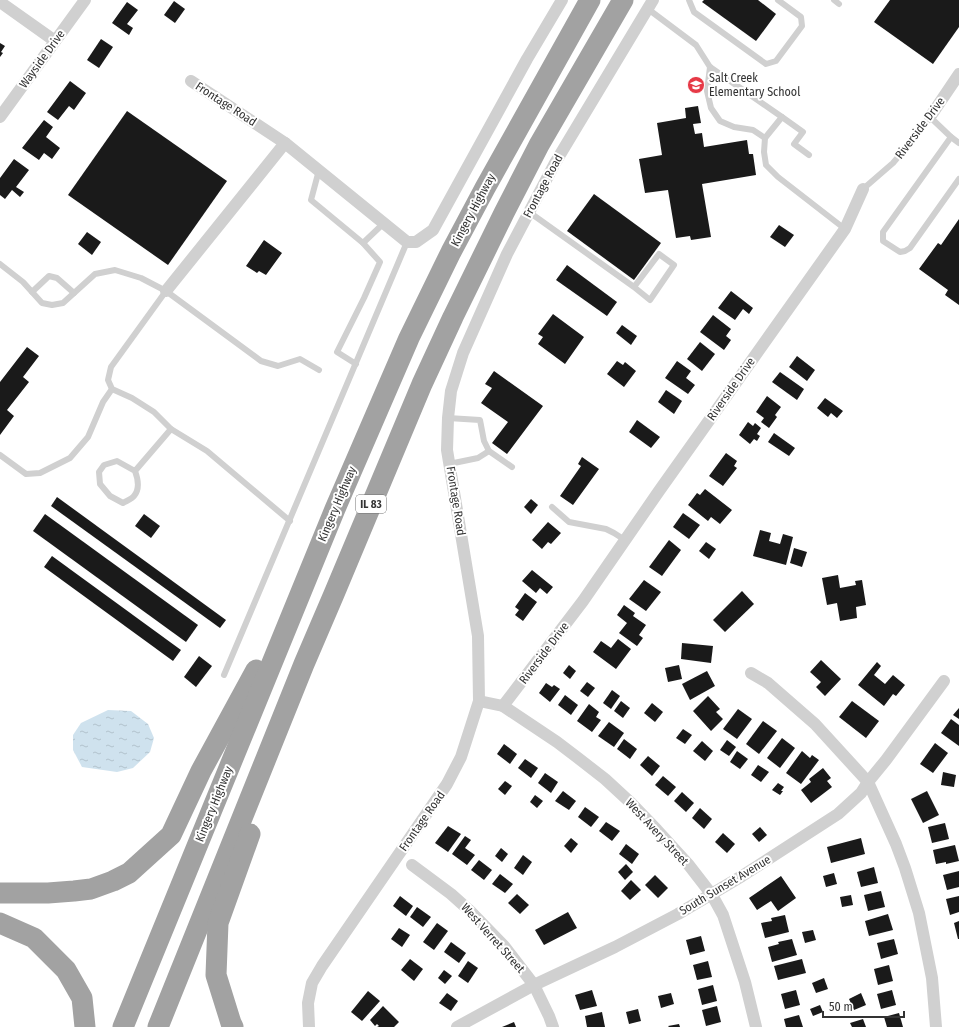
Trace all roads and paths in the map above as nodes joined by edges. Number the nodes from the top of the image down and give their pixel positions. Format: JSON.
{"nodes":[{"id":1,"x":84,"y":0,"type":"edge"},
{"id":2,"x":562,"y":0,"type":"edge"},
{"id":3,"x":590,"y":0,"type":"edge"},
{"id":4,"x":623,"y":0,"type":"edge"},
{"id":5,"x":689,"y":0,"type":"edge"},
{"id":6,"x":778,"y":0,"type":"edge"},
{"id":7,"x":0,"y":2,"type":"edge"},
{"id":8,"x":650,"y":4,"type":"edge"},
{"id":9,"x":55,"y":41,"type":"junction"},
{"id":10,"x":710,"y":67,"type":"junction"},
{"id":11,"x":959,"y":74,"type":"edge"},
{"id":12,"x":191,"y":81,"type":"dead end"},
{"id":13,"x":0,"y":117,"type":"edge"},
{"id":14,"x":782,"y":117,"type":"junction"},
{"id":15,"x":930,"y":117,"type":"junction"},
{"id":16,"x":951,"y":137,"type":"junction"},
{"id":17,"x":765,"y":138,"type":"junction"},
{"id":18,"x":285,"y":143,"type":"junction"},
{"id":19,"x":959,"y":143,"type":"edge"},
{"id":20,"x":809,"y":155,"type":"dead end"},
{"id":21,"x":319,"y":170,"type":"junction"},
{"id":22,"x":959,"y":179,"type":"edge"},
{"id":23,"x":863,"y":189,"type":"joint"},
{"id":24,"x":529,"y":212,"type":"junction"},
{"id":25,"x":384,"y":223,"type":"junction"},
{"id":26,"x":845,"y":229,"type":"junction"},
{"id":27,"x":408,"y":242,"type":"junction"},
{"id":28,"x":363,"y":243,"type":"junction"},
{"id":29,"x":0,"y":264,"type":"edge"},
{"id":30,"x":634,"y":287,"type":"junction"},
{"id":31,"x":166,"y":291,"type":"junction"},
{"id":32,"x":32,"y":292,"type":"junction"},
{"id":33,"x":74,"y":293,"type":"junction"},
{"id":34,"x":356,"y":364,"type":"junction"},
{"id":35,"x":319,"y":370,"type":"dead end"},
{"id":36,"x":112,"y":389,"type":"junction"},
{"id":37,"x":448,"y":418,"type":"junction"},
{"id":38,"x":171,"y":429,"type":"junction"},
{"id":39,"x":489,"y":451,"type":"junction"},
{"id":40,"x":0,"y":455,"type":"edge"},
{"id":41,"x":450,"y":464,"type":"junction"},
{"id":42,"x":512,"y":467,"type":"dead end"},
{"id":43,"x":135,"y":471,"type":"junction"},
{"id":44,"x":552,"y":507,"type":"dead end"},
{"id":45,"x":334,"y":510,"type":"junction"},
{"id":46,"x":290,"y":521,"type":"junction"},
{"id":47,"x":625,"y":540,"type":"junction"},
{"id":48,"x":304,"y":664,"type":"junction"},
{"id":49,"x":751,"y":673,"type":"dead end"},
{"id":50,"x":224,"y":675,"type":"dead end"},
{"id":51,"x":944,"y":681,"type":"dead end"},
{"id":52,"x":479,"y":701,"type":"junction"},
{"id":53,"x":503,"y":706,"type":"junction"},
{"id":54,"x":868,"y":782,"type":"junction"},
{"id":55,"x":412,"y":865,"type":"dead end"},
{"id":56,"x":0,"y":893,"type":"edge"},
{"id":57,"x":712,"y":895,"type":"junction"},
{"id":58,"x":0,"y":923,"type":"edge"},
{"id":59,"x":534,"y":985,"type":"junction"},
{"id":60,"x":85,"y":1027,"type":"edge"},
{"id":61,"x":123,"y":1027,"type":"edge"},
{"id":62,"x":158,"y":1027,"type":"edge"},
{"id":63,"x":233,"y":1027,"type":"edge"},
{"id":64,"x":309,"y":1027,"type":"edge"},
{"id":65,"x":457,"y":1027,"type":"edge"},
{"id":66,"x":553,"y":1027,"type":"edge"},
{"id":67,"x":756,"y":1027,"type":"edge"},
{"id":68,"x":936,"y":1027,"type":"edge"}],
"edges":[{"from":1,"to":9,"type":"street","name":"Wayside Drive"},
{"from":2,"to":27,"type":"street"},
{"from":3,"to":45,"type":"highway","name":"Kingery Highway","number":"IL 83"},
{"from":4,"to":48,"type":"highway","number":"IL 83"},
{"from":5,"to":6,"type":"lane"},
{"from":7,"to":9,"type":"street"},
{"from":8,"to":10,"type":"lane"},
{"from":8,"to":24,"type":"street","name":"Frontage Road"},
{"from":9,"to":13,"type":"street","name":"Wayside Drive"},
{"from":10,"to":14,"type":"lane"},
{"from":10,"to":17,"type":"lane"},
{"from":11,"to":15,"type":"street","name":"Riverside Drive"},
{"from":12,"to":18,"type":"street","name":"Frontage Road"},
{"from":14,"to":17,"type":"lane"},
{"from":14,"to":20,"type":"lane"},
{"from":15,"to":16,"type":"lane"},
{"from":15,"to":23,"type":"lane","name":"Riverside Drive"},
{"from":16,"to":19,"type":"lane"},
{"from":16,"to":22,"type":"lane"},
{"from":17,"to":26,"type":"lane"},
{"from":18,"to":21,"type":"street","name":"Frontage Road"},
{"from":18,"to":31,"type":"street"},
{"from":21,"to":25,"type":"street","name":"Frontage Road"},
{"from":21,"to":28,"type":"lane"},
{"from":23,"to":26,"type":"street","name":"Riverside Drive"},
{"from":24,"to":30,"type":"lane"},
{"from":24,"to":37,"type":"street","name":"Frontage Road"},
{"from":25,"to":27,"type":"street","name":"Frontage Road"},
{"from":25,"to":28,"type":"lane"},
{"from":26,"to":47,"type":"street","name":"Riverside Drive"},
{"from":27,"to":34,"type":"lane"},
{"from":28,"to":34,"type":"lane"},
{"from":29,"to":32,"type":"lane"},
{"from":30,"to":30,"type":"lane"},
{"from":31,"to":33,"type":"lane"},
{"from":31,"to":35,"type":"lane"},
{"from":31,"to":36,"type":"lane"},
{"from":32,"to":33,"type":"lane"},
{"from":32,"to":33,"type":"lane"},
{"from":34,"to":46,"type":"lane"},
{"from":36,"to":38,"type":"lane"},
{"from":36,"to":40,"type":"lane"},
{"from":37,"to":39,"type":"lane"},
{"from":37,"to":41,"type":"street","name":"Frontage Road"},
{"from":38,"to":43,"type":"lane"},
{"from":38,"to":46,"type":"lane"},
{"from":39,"to":41,"type":"lane"},
{"from":39,"to":42,"type":"lane"},
{"from":41,"to":52,"type":"street","name":"Frontage Road"},
{"from":43,"to":43,"type":"lane"},
{"from":44,"to":47,"type":"lane"},
{"from":45,"to":56,"type":"highway"},
{"from":45,"to":61,"type":"highway","name":"Kingery Highway","number":"IL 83"},
{"from":46,"to":50,"type":"lane"},
{"from":47,"to":53,"type":"street","name":"Riverside Drive"},
{"from":48,"to":62,"type":"highway","number":"IL 83"},
{"from":48,"to":63,"type":"highway"},
{"from":49,"to":54,"type":"street"},
{"from":51,"to":54,"type":"street","name":"South Sunset Avenue"},
{"from":52,"to":53,"type":"street","name":"West Avery Street"},
{"from":52,"to":64,"type":"street","name":"Frontage Road"},
{"from":53,"to":57,"type":"street","name":"West Avery Street"},
{"from":54,"to":57,"type":"street","name":"South Sunset Avenue"},
{"from":54,"to":68,"type":"street"},
{"from":55,"to":59,"type":"street","name":"West Verret Street"},
{"from":57,"to":59,"type":"street","name":"South Sunset Avenue"},
{"from":57,"to":67,"type":"street","name":"West Avery Street"},
{"from":58,"to":60,"type":"highway"},
{"from":59,"to":65,"type":"street","name":"South Sunset Avenue"},
{"from":59,"to":66,"type":"street","name":"West Verret Street"}]}
